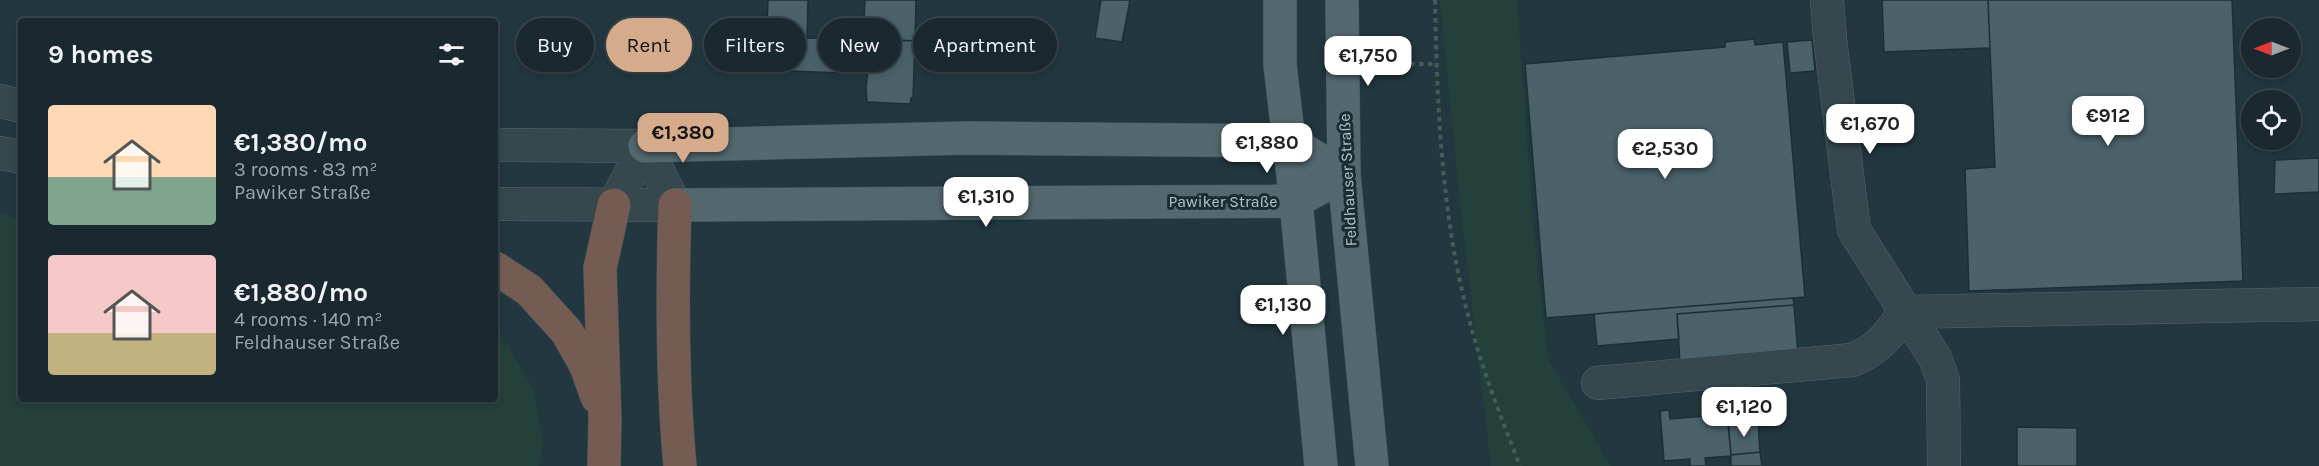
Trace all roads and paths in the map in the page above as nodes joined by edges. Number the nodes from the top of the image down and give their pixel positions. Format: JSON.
{"nodes":[{"id":1,"x":1280,"y":0,"type":"edge"},
{"id":2,"x":1342,"y":0,"type":"edge"},
{"id":3,"x":1435,"y":0,"type":"edge"},
{"id":4,"x":1827,"y":0,"type":"edge"},
{"id":5,"x":0,"y":101,"type":"edge"},
{"id":6,"x":18,"y":105,"type":"edge"},
{"id":7,"x":1289,"y":141,"type":"junction"},
{"id":8,"x":498,"y":145,"type":"edge"},
{"id":9,"x":645,"y":146,"type":"junction"},
{"id":10,"x":0,"y":153,"type":"edge"},
{"id":11,"x":18,"y":156,"type":"edge"},
{"id":12,"x":1344,"y":175,"type":"junction"},
{"id":13,"x":1296,"y":201,"type":"junction"},
{"id":14,"x":498,"y":204,"type":"edge"},
{"id":15,"x":614,"y":205,"type":"junction"},
{"id":16,"x":675,"y":205,"type":"junction"},
{"id":17,"x":498,"y":270,"type":"edge"},
{"id":18,"x":2319,"y":304,"type":"edge"},
{"id":19,"x":1904,"y":312,"type":"junction"},
{"id":20,"x":1598,"y":383,"type":"dead end"},
{"id":21,"x":605,"y":420,"type":"junction"},
{"id":22,"x":604,"y":466,"type":"edge"},
{"id":23,"x":680,"y":466,"type":"edge"},
{"id":24,"x":1321,"y":466,"type":"edge"},
{"id":25,"x":1372,"y":466,"type":"edge"},
{"id":26,"x":1520,"y":466,"type":"edge"},
{"id":27,"x":1944,"y":466,"type":"edge"}],
"edges":[{"from":1,"to":7,"type":"main road"},
{"from":2,"to":12,"type":"main road","name":"Feldhauser Straße"},
{"from":3,"to":26,"type":"path"},
{"from":4,"to":19,"type":"street"},
{"from":5,"to":6,"type":"street"},
{"from":7,"to":9,"type":"main road"},
{"from":7,"to":12,"type":"main road"},
{"from":7,"to":13,"type":"main road"},
{"from":8,"to":9,"type":"street"},
{"from":9,"to":15,"type":"street"},
{"from":9,"to":16,"type":"street"},
{"from":10,"to":11,"type":"street"},
{"from":12,"to":13,"type":"main road","name":"Pawiker Straße"},
{"from":12,"to":25,"type":"main road","name":"Feldhauser Straße"},
{"from":13,"to":16,"type":"main road","name":"Pawiker Straße"},
{"from":13,"to":24,"type":"main road"},
{"from":14,"to":15,"type":"street","name":"Pawiker Straße"},
{"from":15,"to":16,"type":"street","name":"Pawiker Straße"},
{"from":15,"to":21,"type":"highway"},
{"from":16,"to":23,"type":"highway"},
{"from":17,"to":21,"type":"highway"},
{"from":18,"to":19,"type":"street"},
{"from":19,"to":20,"type":"street"},
{"from":19,"to":27,"type":"street"},
{"from":21,"to":22,"type":"highway"}]}
